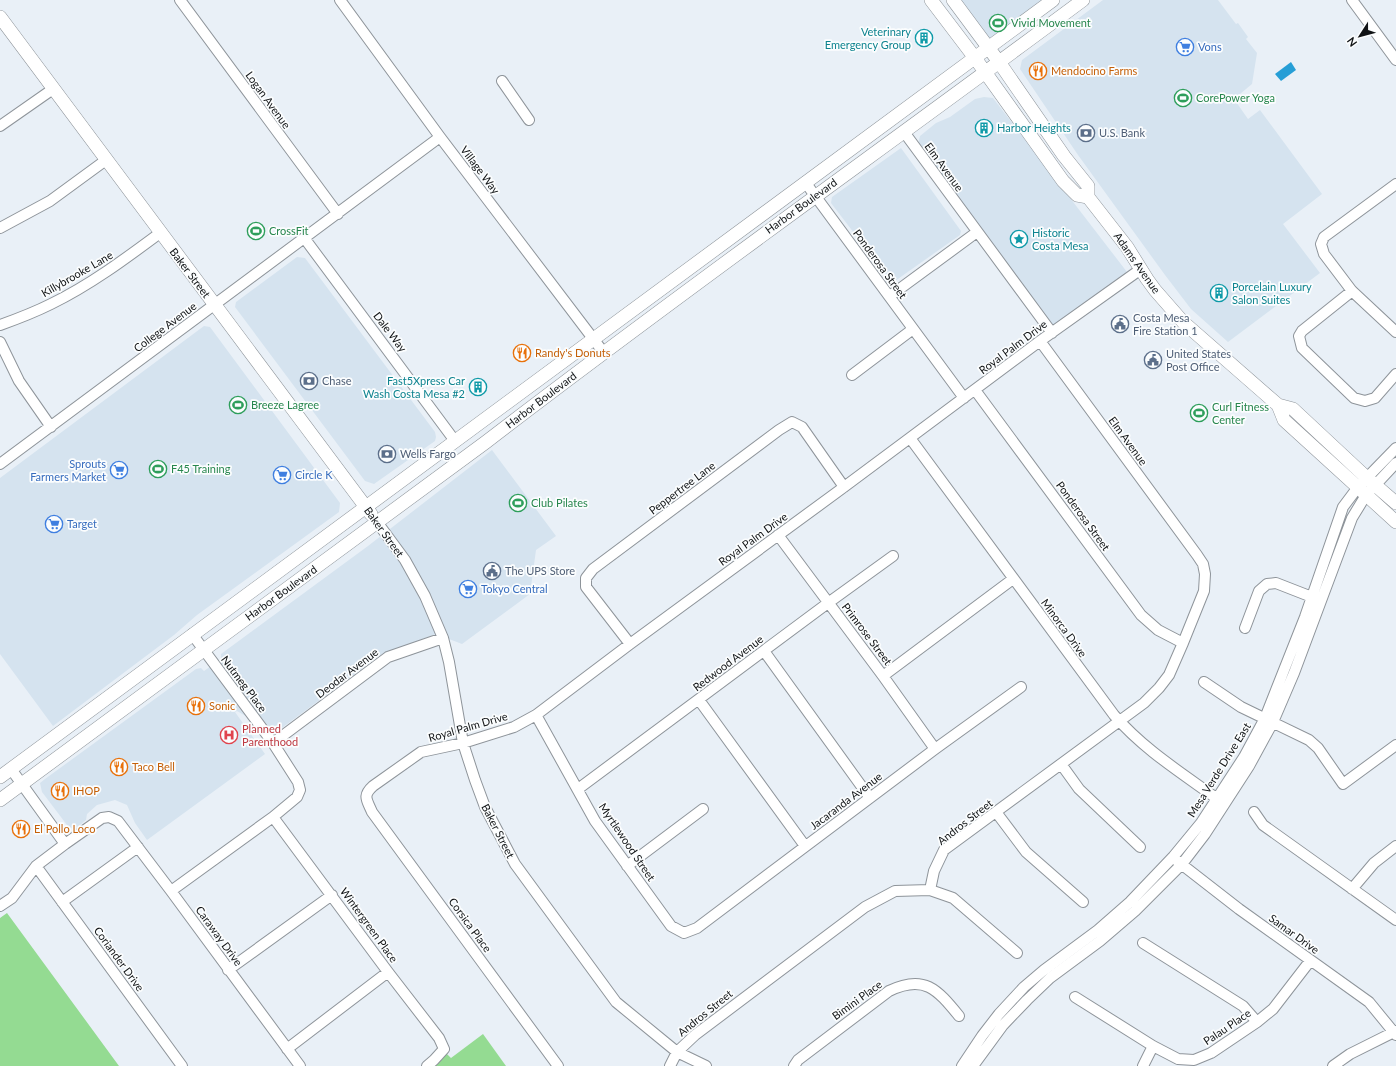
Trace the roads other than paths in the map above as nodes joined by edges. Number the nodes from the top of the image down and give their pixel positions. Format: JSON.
{"nodes":[{"id":1,"x":180,"y":0,"type":"edge"},
{"id":2,"x":340,"y":0,"type":"edge"},
{"id":3,"x":931,"y":0,"type":"edge"},
{"id":4,"x":953,"y":0,"type":"edge"},
{"id":5,"x":1053,"y":0,"type":"edge"},
{"id":6,"x":1083,"y":0,"type":"edge"},
{"id":7,"x":1352,"y":0,"type":"edge"},
{"id":8,"x":0,"y":17,"type":"edge"},
{"id":9,"x":988,"y":48,"type":"junction"},
{"id":10,"x":975,"y":58,"type":"junction"},
{"id":11,"x":1396,"y":60,"type":"edge"},
{"id":12,"x":999,"y":62,"type":"junction"},
{"id":13,"x":985,"y":72,"type":"junction"},
{"id":14,"x":502,"y":81,"type":"dead end"},
{"id":15,"x":53,"y":89,"type":"junction"},
{"id":16,"x":529,"y":120,"type":"dead end"},
{"id":17,"x":0,"y":126,"type":"edge"},
{"id":18,"x":904,"y":132,"type":"junction"},
{"id":19,"x":440,"y":137,"type":"junction"},
{"id":20,"x":106,"y":160,"type":"junction"},
{"id":21,"x":805,"y":182,"type":"junction"},
{"id":22,"x":1396,"y":184,"type":"edge"},
{"id":23,"x":815,"y":196,"type":"junction"},
{"id":24,"x":1088,"y":197,"type":"junction"},
{"id":25,"x":338,"y":214,"type":"junction"},
{"id":26,"x":0,"y":228,"type":"edge"},
{"id":27,"x":977,"y":232,"type":"junction"},
{"id":28,"x":160,"y":233,"type":"junction"},
{"id":29,"x":305,"y":239,"type":"junction"},
{"id":30,"x":1141,"y":269,"type":"junction"},
{"id":31,"x":1352,"y":291,"type":"junction"},
{"id":32,"x":890,"y":296,"type":"junction"},
{"id":33,"x":214,"y":304,"type":"junction"},
{"id":34,"x":0,"y":325,"type":"edge"},
{"id":35,"x":913,"y":329,"type":"junction"},
{"id":36,"x":1396,"y":332,"type":"edge"},
{"id":37,"x":1052,"y":333,"type":"junction"},
{"id":38,"x":593,"y":339,"type":"junction"},
{"id":39,"x":1040,"y":341,"type":"junction"},
{"id":40,"x":0,"y":342,"type":"edge"},
{"id":41,"x":604,"y":353,"type":"junction"},
{"id":42,"x":1396,"y":374,"type":"edge"},
{"id":43,"x":852,"y":375,"type":"dead end"},
{"id":44,"x":975,"y":390,"type":"junction"},
{"id":45,"x":964,"y":398,"type":"junction"},
{"id":46,"x":51,"y":427,"type":"junction"},
{"id":47,"x":910,"y":438,"type":"junction"},
{"id":48,"x":456,"y":441,"type":"junction"},
{"id":49,"x":1396,"y":448,"type":"edge"},
{"id":50,"x":1396,"y":463,"type":"edge"},
{"id":51,"x":0,"y":464,"type":"edge"},
{"id":52,"x":1366,"y":486,"type":"junction"},
{"id":53,"x":844,"y":487,"type":"junction"},
{"id":54,"x":1396,"y":504,"type":"edge"},
{"id":55,"x":366,"y":507,"type":"junction"},
{"id":56,"x":377,"y":522,"type":"junction"},
{"id":57,"x":1396,"y":522,"type":"edge"},
{"id":58,"x":778,"y":535,"type":"junction"},
{"id":59,"x":1197,"y":555,"type":"joint"},
{"id":60,"x":893,"y":556,"type":"dead end"},
{"id":61,"x":1013,"y":579,"type":"junction"},
{"id":62,"x":1317,"y":599,"type":"junction"},
{"id":63,"x":828,"y":603,"type":"junction"},
{"id":64,"x":1245,"y":628,"type":"dead end"},
{"id":65,"x":192,"y":634,"type":"junction"},
{"id":66,"x":443,"y":638,"type":"junction"},
{"id":67,"x":1184,"y":642,"type":"junction"},
{"id":68,"x":630,"y":644,"type":"junction"},
{"id":69,"x":204,"y":650,"type":"junction"},
{"id":70,"x":764,"y":651,"type":"junction"},
{"id":71,"x":883,"y":676,"type":"junction"},
{"id":72,"x":1204,"y":682,"type":"dead end"},
{"id":73,"x":1021,"y":687,"type":"dead end"},
{"id":74,"x":699,"y":700,"type":"junction"},
{"id":75,"x":536,"y":715,"type":"junction"},
{"id":76,"x":1269,"y":720,"type":"junction"},
{"id":77,"x":1119,"y":721,"type":"junction"},
{"id":78,"x":273,"y":743,"type":"junction"},
{"id":79,"x":463,"y":743,"type":"junction"},
{"id":80,"x":1396,"y":745,"type":"edge"},
{"id":81,"x":935,"y":749,"type":"junction"},
{"id":82,"x":1060,"y":764,"type":"junction"},
{"id":83,"x":11,"y":769,"type":"junction"},
{"id":84,"x":0,"y":777,"type":"edge"},
{"id":85,"x":22,"y":784,"type":"junction"},
{"id":86,"x":578,"y":788,"type":"junction"},
{"id":87,"x":366,"y":797,"type":"joint"},
{"id":88,"x":870,"y":798,"type":"junction"},
{"id":89,"x":0,"y":800,"type":"edge"},
{"id":90,"x":1222,"y":802,"type":"junction"},
{"id":91,"x":703,"y":809,"type":"dead end"},
{"id":92,"x":996,"y":812,"type":"junction"},
{"id":93,"x":1254,"y":812,"type":"dead end"},
{"id":94,"x":273,"y":817,"type":"junction"},
{"id":95,"x":65,"y":844,"type":"junction"},
{"id":96,"x":805,"y":846,"type":"junction"},
{"id":97,"x":1396,"y":846,"type":"edge"},
{"id":98,"x":138,"y":847,"type":"junction"},
{"id":99,"x":1140,"y":847,"type":"dead end"},
{"id":100,"x":1173,"y":857,"type":"junction"},
{"id":101,"x":1182,"y":864,"type":"junction"},
{"id":102,"x":36,"y":866,"type":"junction"},
{"id":103,"x":627,"y":866,"type":"junction"},
{"id":104,"x":1352,"y":889,"type":"junction"},
{"id":105,"x":930,"y":890,"type":"junction"},
{"id":106,"x":171,"y":891,"type":"junction"},
{"id":107,"x":332,"y":895,"type":"junction"},
{"id":108,"x":62,"y":902,"type":"junction"},
{"id":109,"x":1082,"y":902,"type":"dead end"},
{"id":110,"x":0,"y":906,"type":"edge"},
{"id":111,"x":1396,"y":920,"type":"edge"},
{"id":112,"x":684,"y":933,"type":"joint"},
{"id":113,"x":1143,"y":943,"type":"dead end"},
{"id":114,"x":1017,"y":953,"type":"dead end"},
{"id":115,"x":1310,"y":961,"type":"junction"},
{"id":116,"x":228,"y":970,"type":"junction"},
{"id":117,"x":388,"y":972,"type":"junction"},
{"id":118,"x":1075,"y":997,"type":"dead end"},
{"id":119,"x":959,"y":1016,"type":"dead end"},
{"id":120,"x":1257,"y":1022,"type":"junction"},
{"id":121,"x":1395,"y":1032,"type":"edge"},
{"id":122,"x":1153,"y":1046,"type":"junction"},
{"id":123,"x":287,"y":1049,"type":"junction"},
{"id":124,"x":677,"y":1052,"type":"junction"},
{"id":125,"x":182,"y":1066,"type":"edge"},
{"id":126,"x":300,"y":1066,"type":"edge"},
{"id":127,"x":427,"y":1066,"type":"edge"},
{"id":128,"x":558,"y":1066,"type":"edge"},
{"id":129,"x":670,"y":1066,"type":"edge"},
{"id":130,"x":706,"y":1066,"type":"edge"},
{"id":131,"x":794,"y":1066,"type":"edge"},
{"id":132,"x":962,"y":1066,"type":"edge"},
{"id":133,"x":973,"y":1066,"type":"edge"},
{"id":134,"x":1143,"y":1066,"type":"edge"},
{"id":135,"x":1333,"y":1066,"type":"edge"}],
"edges":[{"from":1,"to":25,"type":"street","name":"Logan Avenue"},
{"from":2,"to":19,"type":"street","name":"Village Way"},
{"from":3,"to":10,"type":"main road","name":"Adams Avenue"},
{"from":4,"to":9,"type":"main road","name":"Adams Avenue"},
{"from":5,"to":9,"type":"main road","name":"Harbor Boulevard"},
{"from":6,"to":12,"type":"main road","name":"Harbor Boulevard"},
{"from":7,"to":11,"type":"street"},
{"from":8,"to":15,"type":"main road","name":"Baker Street"},
{"from":9,"to":10,"type":"main road","name":"Harbor Boulevard"},
{"from":9,"to":12,"type":"main road","name":"Adams Avenue"},
{"from":10,"to":13,"type":"main road","name":"Adams Avenue"},
{"from":10,"to":21,"type":"main road","name":"Harbor Boulevard"},
{"from":12,"to":13,"type":"main road","name":"Harbor Boulevard"},
{"from":12,"to":24,"type":"main road","name":"Adams Avenue"},
{"from":13,"to":18,"type":"main road","name":"Harbor Boulevard"},
{"from":13,"to":24,"type":"main road","name":"Adams Avenue"},
{"from":14,"to":16,"type":"street"},
{"from":15,"to":17,"type":"street"},
{"from":15,"to":20,"type":"main road","name":"Baker Street"},
{"from":18,"to":23,"type":"main road","name":"Harbor Boulevard"},
{"from":18,"to":27,"type":"street","name":"Elm Avenue"},
{"from":19,"to":25,"type":"street","name":"College Avenue"},
{"from":19,"to":38,"type":"street","name":"Village Way"},
{"from":20,"to":26,"type":"street"},
{"from":20,"to":28,"type":"main road","name":"Baker Street"},
{"from":21,"to":23,"type":"street","name":"Ponderosa Street"},
{"from":21,"to":38,"type":"main road","name":"Harbor Boulevard"},
{"from":22,"to":31,"type":"street"},
{"from":23,"to":32,"type":"street","name":"Ponderosa Street"},
{"from":23,"to":41,"type":"main road","name":"Harbor Boulevard"},
{"from":24,"to":30,"type":"main road","name":"Adams Avenue"},
{"from":25,"to":29,"type":"street","name":"College Avenue"},
{"from":27,"to":32,"type":"street"},
{"from":27,"to":37,"type":"street","name":"Elm Avenue"},
{"from":28,"to":33,"type":"main road","name":"Baker Street"},
{"from":28,"to":34,"type":"street","name":"Killybrooke Lane"},
{"from":29,"to":33,"type":"street","name":"College Avenue"},
{"from":29,"to":48,"type":"street","name":"Dale Way"},
{"from":30,"to":37,"type":"street","name":"Royal Palm Drive"},
{"from":30,"to":52,"type":"main road","name":"Adams Avenue"},
{"from":31,"to":36,"type":"street"},
{"from":31,"to":42,"type":"street"},
{"from":32,"to":35,"type":"street","name":"Ponderosa Street"},
{"from":33,"to":46,"type":"street","name":"College Avenue"},
{"from":33,"to":55,"type":"main road","name":"Baker Street"},
{"from":35,"to":43,"type":"street"},
{"from":35,"to":45,"type":"street","name":"Ponderosa Street"},
{"from":37,"to":39,"type":"street","name":"Royal Palm Drive"},
{"from":38,"to":41,"type":"street","name":"Village Way"},
{"from":38,"to":48,"type":"main road","name":"Harbor Boulevard"},
{"from":39,"to":44,"type":"street","name":"Royal Palm Drive"},
{"from":39,"to":59,"type":"street","name":"Elm Avenue"},
{"from":40,"to":46,"type":"street"},
{"from":41,"to":56,"type":"main road","name":"Harbor Boulevard"},
{"from":44,"to":45,"type":"street","name":"Royal Palm Drive"},
{"from":44,"to":67,"type":"street","name":"Ponderosa Street"},
{"from":45,"to":47,"type":"street","name":"Royal Palm Drive"},
{"from":46,"to":51,"type":"street","name":"College Avenue"},
{"from":47,"to":53,"type":"street","name":"Royal Palm Drive"},
{"from":47,"to":61,"type":"street","name":"Minorca Drive"},
{"from":48,"to":55,"type":"main road","name":"Harbor Boulevard"},
{"from":49,"to":52,"type":"street","name":"Mesa Verde Drive East"},
{"from":50,"to":52,"type":"street","name":"Mesa Verde Drive East"},
{"from":52,"to":54,"type":"main road","name":"Adams Avenue"},
{"from":52,"to":57,"type":"main road","name":"Adams Avenue"},
{"from":52,"to":62,"type":"street","name":"Mesa Verde Drive East"},
{"from":53,"to":58,"type":"street","name":"Royal Palm Drive"},
{"from":53,"to":68,"type":"street","name":"Peppertree Lane"},
{"from":55,"to":56,"type":"main road","name":"Baker Street"},
{"from":55,"to":65,"type":"main road","name":"Harbor Boulevard"},
{"from":56,"to":66,"type":"street","name":"Baker Street"},
{"from":56,"to":69,"type":"main road","name":"Harbor Boulevard"},
{"from":58,"to":63,"type":"street","name":"Primrose Street"},
{"from":58,"to":68,"type":"street","name":"Royal Palm Drive"},
{"from":59,"to":67,"type":"street","name":"Andros Street"},
{"from":60,"to":63,"type":"street","name":"Redwood Avenue"},
{"from":61,"to":71,"type":"street"},
{"from":61,"to":77,"type":"street","name":"Minorca Drive"},
{"from":62,"to":64,"type":"street"},
{"from":62,"to":76,"type":"street","name":"Mesa Verde Drive East"},
{"from":63,"to":70,"type":"street","name":"Redwood Avenue"},
{"from":63,"to":71,"type":"street","name":"Primrose Street"},
{"from":65,"to":69,"type":"street","name":"Nutmeg Place"},
{"from":65,"to":83,"type":"main road","name":"Harbor Boulevard"},
{"from":66,"to":78,"type":"street","name":"Deodar Avenue"},
{"from":66,"to":79,"type":"street","name":"Baker Street"},
{"from":67,"to":77,"type":"street","name":"Andros Street"},
{"from":68,"to":75,"type":"street","name":"Royal Palm Drive"},
{"from":69,"to":78,"type":"street","name":"Nutmeg Place"},
{"from":69,"to":85,"type":"main road","name":"Harbor Boulevard"},
{"from":70,"to":74,"type":"street","name":"Redwood Avenue"},
{"from":70,"to":88,"type":"street"},
{"from":71,"to":81,"type":"street","name":"Primrose Street"},
{"from":72,"to":76,"type":"street"},
{"from":73,"to":81,"type":"street","name":"Jacaranda Avenue"},
{"from":74,"to":86,"type":"street","name":"Redwood Avenue"},
{"from":74,"to":96,"type":"street"},
{"from":75,"to":79,"type":"street","name":"Royal Palm Drive"},
{"from":75,"to":86,"type":"street","name":"Myrtlewood Street"},
{"from":76,"to":80,"type":"street"},
{"from":76,"to":90,"type":"street","name":"Mesa Verde Drive East"},
{"from":77,"to":82,"type":"street","name":"Andros Street"},
{"from":77,"to":90,"type":"street","name":"Minorca Drive"},
{"from":78,"to":94,"type":"street","name":"Nutmeg Place"},
{"from":79,"to":87,"type":"street","name":"Royal Palm Drive"},
{"from":79,"to":124,"type":"street","name":"Baker Street"},
{"from":81,"to":88,"type":"street","name":"Jacaranda Avenue"},
{"from":82,"to":92,"type":"street","name":"Andros Street"},
{"from":82,"to":99,"type":"street"},
{"from":83,"to":84,"type":"main road","name":"Harbor Boulevard"},
{"from":83,"to":85,"type":"street"},
{"from":85,"to":89,"type":"main road","name":"Harbor Boulevard"},
{"from":85,"to":95,"type":"street"},
{"from":86,"to":103,"type":"street","name":"Myrtlewood Street"},
{"from":87,"to":128,"type":"street","name":"Corsica Place"},
{"from":88,"to":96,"type":"street","name":"Jacaranda Avenue"},
{"from":90,"to":100,"type":"street","name":"Mesa Verde Drive East"},
{"from":90,"to":101,"type":"street","name":"Mesa Verde Drive East"},
{"from":91,"to":103,"type":"street"},
{"from":92,"to":105,"type":"street","name":"Andros Street"},
{"from":92,"to":109,"type":"street"},
{"from":93,"to":104,"type":"street"},
{"from":94,"to":106,"type":"street"},
{"from":94,"to":107,"type":"street","name":"Wintergreen Place"},
{"from":95,"to":98,"type":"street","name":"Caraway Drive"},
{"from":95,"to":102,"type":"street"},
{"from":96,"to":112,"type":"street","name":"Jacaranda Avenue"},
{"from":97,"to":104,"type":"street"},
{"from":98,"to":106,"type":"street","name":"Caraway Drive"},
{"from":98,"to":108,"type":"street"},
{"from":100,"to":101,"type":"street","name":"Samar Drive"},
{"from":100,"to":132,"type":"street","name":"Mesa Verde Drive East"},
{"from":101,"to":115,"type":"street","name":"Samar Drive"},
{"from":101,"to":133,"type":"street","name":"Mesa Verde Drive East"},
{"from":102,"to":108,"type":"street","name":"Coriander Drive"},
{"from":102,"to":110,"type":"street"},
{"from":103,"to":112,"type":"street","name":"Myrtlewood Street"},
{"from":104,"to":111,"type":"street"},
{"from":105,"to":114,"type":"street"},
{"from":105,"to":124,"type":"street","name":"Andros Street"},
{"from":106,"to":116,"type":"street","name":"Caraway Drive"},
{"from":107,"to":116,"type":"street"},
{"from":107,"to":117,"type":"street","name":"Wintergreen Place"},
{"from":108,"to":125,"type":"street","name":"Coriander Drive"},
{"from":113,"to":120,"type":"street"},
{"from":115,"to":120,"type":"street","name":"Palau Place"},
{"from":115,"to":121,"type":"street","name":"Samar Drive"},
{"from":116,"to":123,"type":"street","name":"Caraway Drive"},
{"from":117,"to":123,"type":"street"},
{"from":117,"to":127,"type":"street","name":"Wintergreen Place"},
{"from":118,"to":122,"type":"street","name":"Palau Place"},
{"from":119,"to":131,"type":"street","name":"Bimini Place"},
{"from":120,"to":122,"type":"street","name":"Palau Place"},
{"from":121,"to":135,"type":"street"},
{"from":122,"to":134,"type":"street"},
{"from":123,"to":126,"type":"street","name":"Caraway Drive"},
{"from":124,"to":129,"type":"street"},
{"from":124,"to":130,"type":"street","name":"Baker Street"}]}
